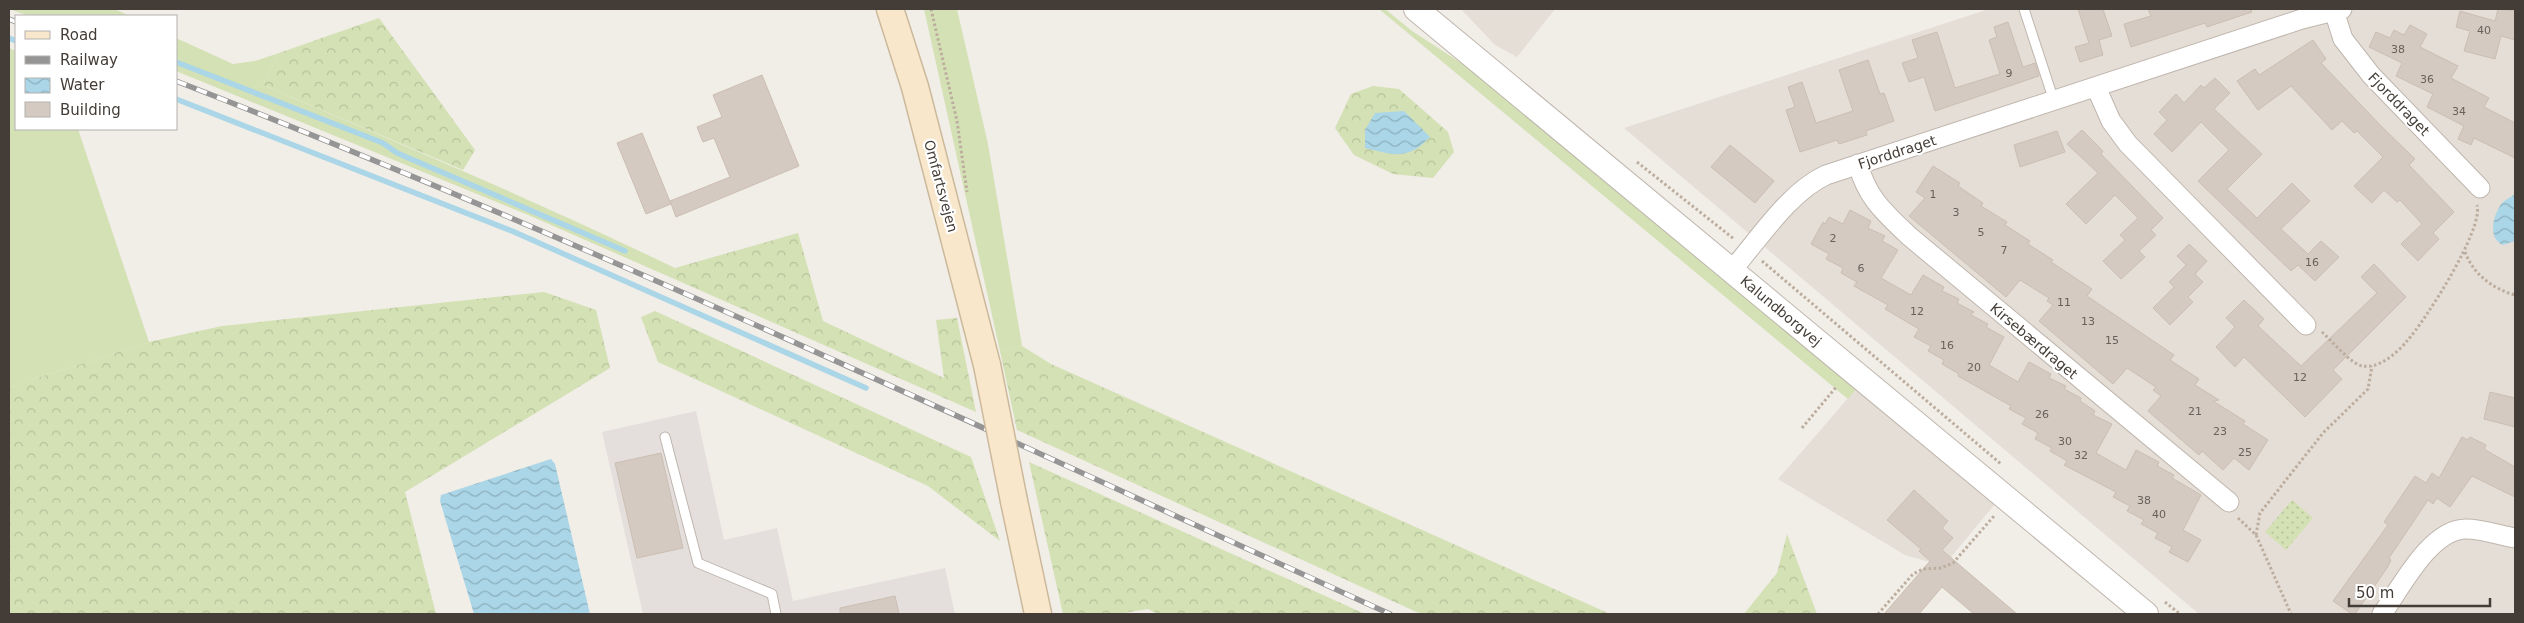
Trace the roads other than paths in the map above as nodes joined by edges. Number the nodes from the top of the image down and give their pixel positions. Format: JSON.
{"nodes":[{"id":1,"x":890,"y":9,"type":"edge"},
{"id":2,"x":906,"y":9,"type":"edge"},
{"id":3,"x":1416,"y":9,"type":"edge"},
{"id":4,"x":2024,"y":9,"type":"edge"},
{"id":5,"x":2338,"y":10,"type":"edge"},
{"id":6,"x":2096,"y":87,"type":"junction"},
{"id":7,"x":2054,"y":101,"type":"junction"},
{"id":8,"x":1858,"y":164,"type":"junction"},
{"id":9,"x":2480,"y":188,"type":"road end"},
{"id":10,"x":1732,"y":270,"type":"junction"},
{"id":11,"x":2306,"y":325,"type":"road end"},
{"id":12,"x":986,"y":365,"type":"junction"},
{"id":13,"x":665,"y":438,"type":"dead end"},
{"id":14,"x":2229,"y":502,"type":"road end"},
{"id":15,"x":2515,"y":538,"type":"edge"},
{"id":16,"x":2152,"y":605,"type":"edge"},
{"id":17,"x":776,"y":614,"type":"edge"},
{"id":18,"x":1038,"y":614,"type":"edge"},
{"id":19,"x":2382,"y":614,"type":"edge"}],
"edges":[{"from":1,"to":12,"type":"main road","name":"Omfartsvejen"},
{"from":2,"to":12,"type":"main road","name":"Omfartsvejen"},
{"from":3,"to":10,"type":"street","name":"Kalundborgvej"},
{"from":4,"to":7,"type":"lane"},
{"from":5,"to":6,"type":"street","name":"Fjorddraget"},
{"from":5,"to":9,"type":"street","name":"Fjorddraget"},
{"from":6,"to":7,"type":"street","name":"Fjorddraget"},
{"from":6,"to":11,"type":"street"},
{"from":7,"to":8,"type":"street","name":"Fjorddraget"},
{"from":8,"to":10,"type":"street","name":"Fjorddraget"},
{"from":8,"to":14,"type":"street","name":"Kirsebærdraget"},
{"from":10,"to":16,"type":"street","name":"Kalundborgvej"},
{"from":12,"to":18,"type":"main road","name":"Omfartsvejen","bridge":true},
{"from":13,"to":17,"type":"lane"},
{"from":15,"to":19,"type":"street"}]}
